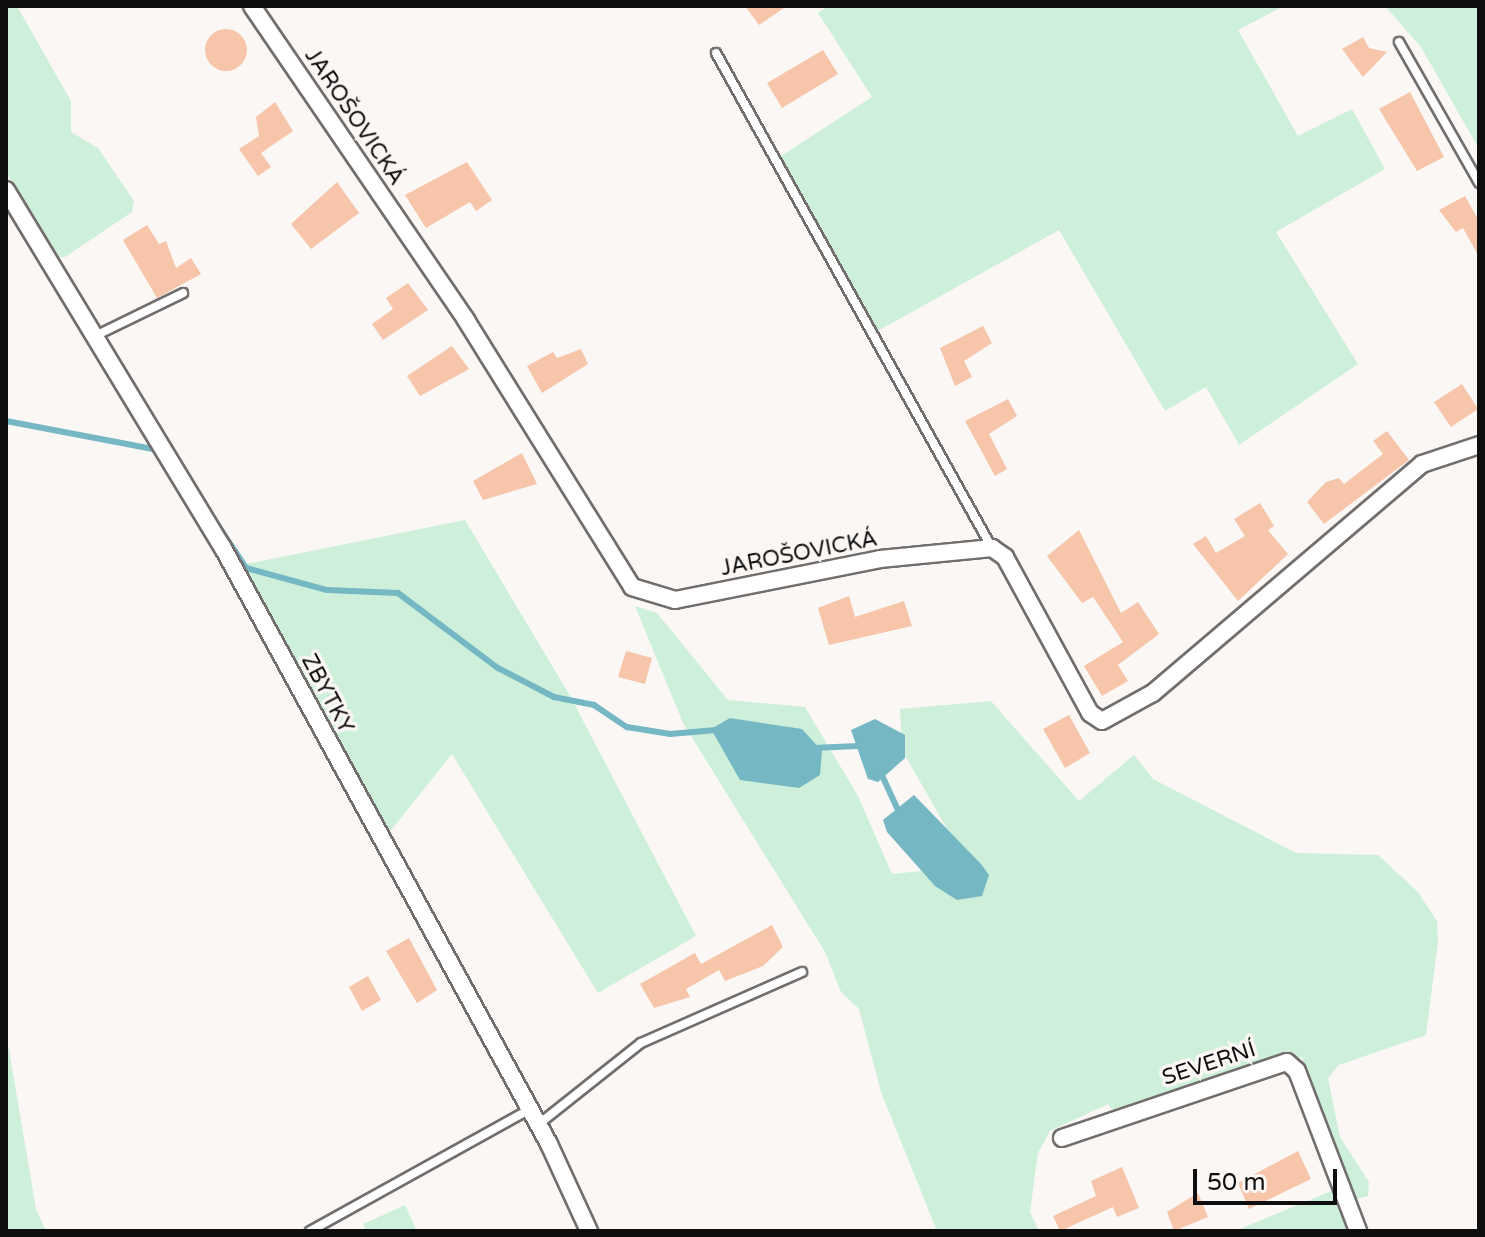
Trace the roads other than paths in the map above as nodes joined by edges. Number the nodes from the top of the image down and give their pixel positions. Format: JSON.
{"nodes":[{"id":1,"x":252,"y":6,"type":"edge"},
{"id":2,"x":1399,"y":42,"type":"dead end"},
{"id":3,"x":716,"y":53,"type":"dead end"},
{"id":4,"x":1479,"y":183,"type":"edge"},
{"id":5,"x":6,"y":190,"type":"edge"},
{"id":6,"x":183,"y":293,"type":"dead end"},
{"id":7,"x":95,"y":337,"type":"junction"},
{"id":8,"x":1479,"y":445,"type":"edge"},
{"id":9,"x":992,"y":548,"type":"junction"},
{"id":10,"x":802,"y":972,"type":"dead end"},
{"id":11,"x":534,"y":1117,"type":"junction"},
{"id":12,"x":1062,"y":1138,"type":"dead end"},
{"id":13,"x":310,"y":1231,"type":"edge"},
{"id":14,"x":589,"y":1231,"type":"edge"},
{"id":15,"x":1358,"y":1231,"type":"edge"}],
"edges":[{"from":1,"to":9,"type":"street","name":"JAROŠOVICKÁ"},
{"from":2,"to":4,"type":"lane"},
{"from":3,"to":9,"type":"lane"},
{"from":5,"to":7,"type":"street","name":"ZBYTKY"},
{"from":6,"to":7,"type":"lane"},
{"from":7,"to":11,"type":"street","name":"ZBYTKY"},
{"from":8,"to":9,"type":"street"},
{"from":10,"to":11,"type":"lane"},
{"from":11,"to":13,"type":"lane"},
{"from":11,"to":14,"type":"street","name":"ZBYTKY"},
{"from":12,"to":15,"type":"street","name":"SEVERNÍ"}]}
